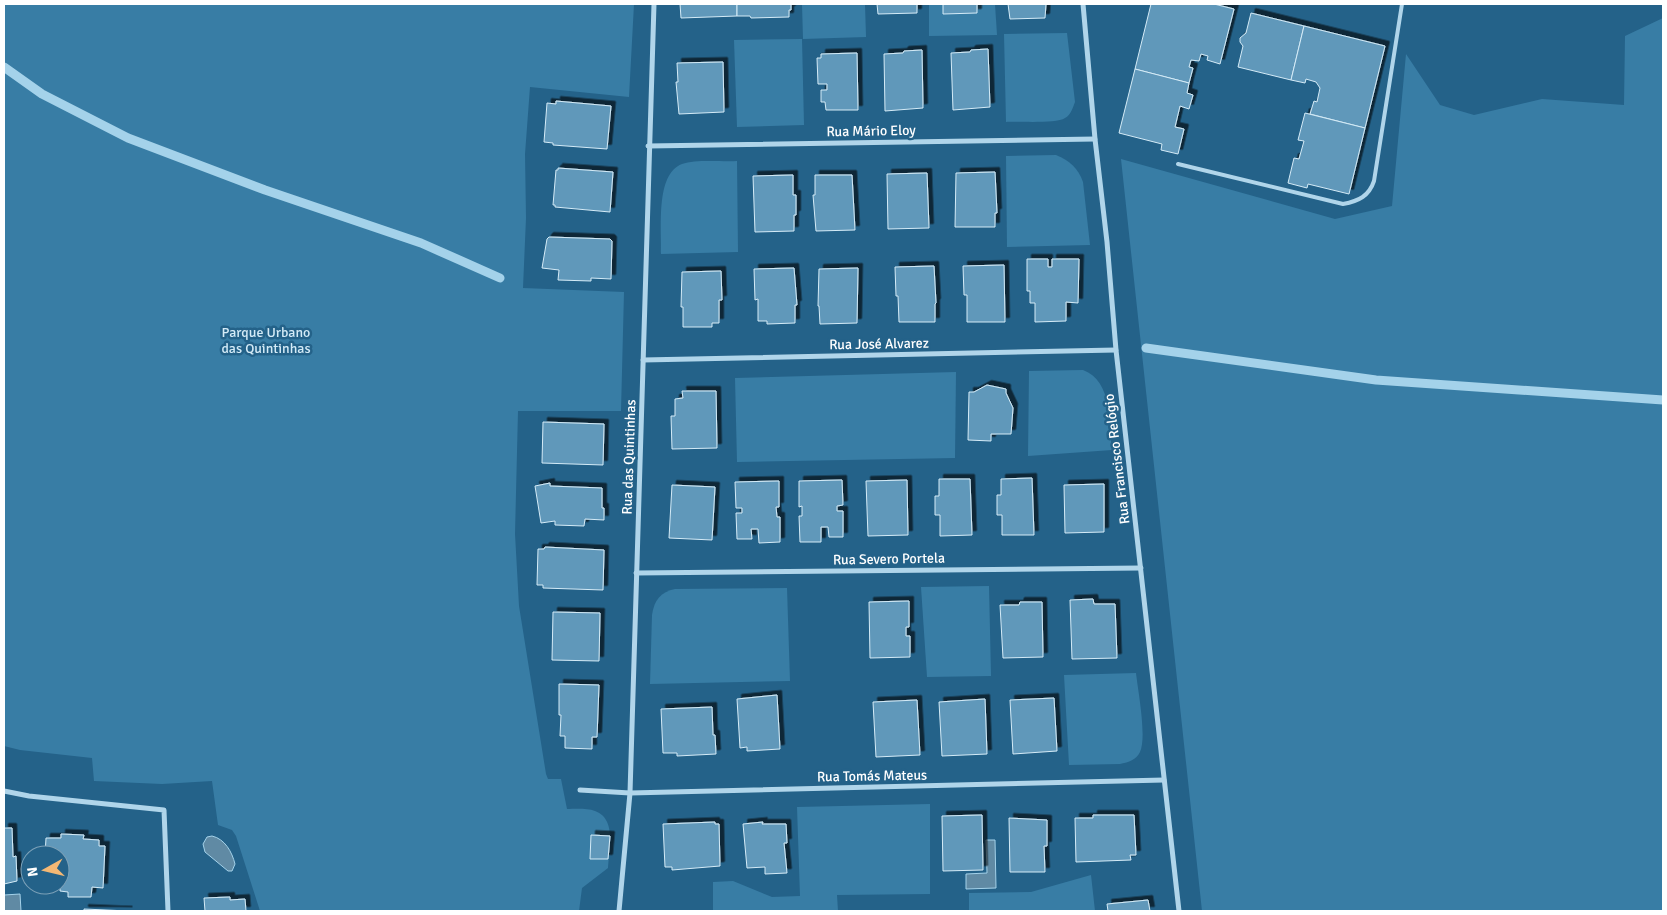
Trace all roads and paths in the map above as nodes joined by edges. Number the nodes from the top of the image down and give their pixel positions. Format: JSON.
{"nodes":[{"id":1,"x":654,"y":4,"type":"edge"},
{"id":2,"x":1083,"y":4,"type":"edge"},
{"id":3,"x":1402,"y":4,"type":"edge"},
{"id":4,"x":1095,"y":139,"type":"junction"},
{"id":5,"x":648,"y":146,"type":"junction"},
{"id":6,"x":1178,"y":164,"type":"dead end"},
{"id":7,"x":1116,"y":350,"type":"junction"},
{"id":8,"x":643,"y":360,"type":"junction"},
{"id":9,"x":1142,"y":568,"type":"junction"},
{"id":10,"x":636,"y":573,"type":"junction"},
{"id":11,"x":1164,"y":780,"type":"junction"},
{"id":12,"x":580,"y":790,"type":"dead end"},
{"id":13,"x":4,"y":791,"type":"edge"},
{"id":14,"x":630,"y":793,"type":"junction"},
{"id":15,"x":168,"y":911,"type":"edge"},
{"id":16,"x":620,"y":911,"type":"edge"},
{"id":17,"x":1179,"y":911,"type":"edge"}],
"edges":[{"from":1,"to":5,"type":"street","name":"Rua das Quintinhas"},
{"from":2,"to":4,"type":"street","name":"Rua Francisco Relógio"},
{"from":3,"to":6,"type":"lane"},
{"from":4,"to":5,"type":"street","name":"Rua Mário Eloy"},
{"from":4,"to":7,"type":"street","name":"Rua Francisco Relógio"},
{"from":5,"to":8,"type":"street","name":"Rua das Quintinhas"},
{"from":7,"to":8,"type":"street","name":"Rua José Alvarez"},
{"from":7,"to":9,"type":"street","name":"Rua Francisco Relógio"},
{"from":8,"to":10,"type":"street","name":"Rua das Quintinhas"},
{"from":9,"to":10,"type":"street","name":"Rua Severo Portela"},
{"from":9,"to":11,"type":"street","name":"Rua Francisco Relógio"},
{"from":10,"to":14,"type":"street","name":"Rua das Quintinhas"},
{"from":11,"to":14,"type":"street","name":"Rua Tomás Mateus"},
{"from":11,"to":17,"type":"street","name":"Rua Francisco Relógio"},
{"from":12,"to":14,"type":"street","name":"Rua Tomás Mateus"},
{"from":13,"to":15,"type":"street"},
{"from":14,"to":16,"type":"street","name":"Rua das Quintinhas"}]}
